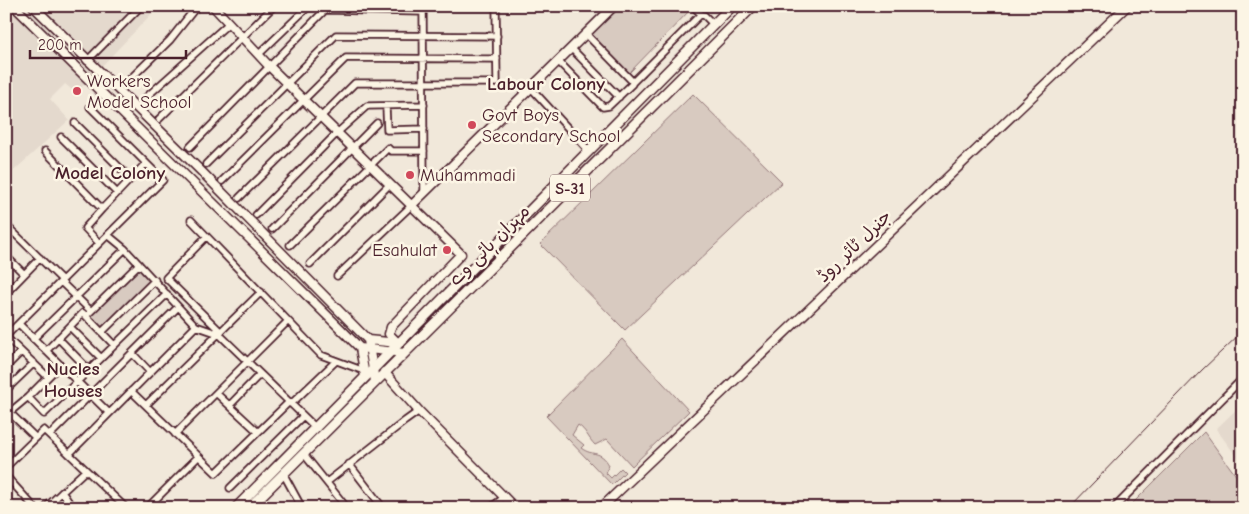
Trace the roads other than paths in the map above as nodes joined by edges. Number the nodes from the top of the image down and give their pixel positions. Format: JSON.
{"nodes":[{"id":1,"x":14,"y":6,"type":"edge"},
{"id":2,"x":33,"y":6,"type":"edge"},
{"id":3,"x":141,"y":6,"type":"edge"},
{"id":4,"x":197,"y":6,"type":"edge"},
{"id":5,"x":274,"y":6,"type":"edge"},
{"id":6,"x":309,"y":6,"type":"edge"},
{"id":7,"x":496,"y":6,"type":"edge"},
{"id":8,"x":614,"y":6,"type":"edge"},
{"id":9,"x":693,"y":6,"type":"edge"},
{"id":10,"x":732,"y":6,"type":"edge"},
{"id":11,"x":753,"y":6,"type":"edge"},
{"id":12,"x":1127,"y":6,"type":"edge"},
{"id":13,"x":216,"y":7,"type":"edge"},
{"id":14,"x":423,"y":9,"type":"edge"},
{"id":15,"x":702,"y":14,"type":"junction"},
{"id":16,"x":229,"y":23,"type":"junction"},
{"id":17,"x":714,"y":25,"type":"junction"},
{"id":18,"x":586,"y":34,"type":"junction"},
{"id":19,"x":423,"y":35,"type":"junction"},
{"id":20,"x":497,"y":36,"type":"junction"},
{"id":21,"x":242,"y":38,"type":"junction"},
{"id":22,"x":571,"y":48,"type":"junction"},
{"id":23,"x":258,"y":55,"type":"junction"},
{"id":24,"x":424,"y":59,"type":"junction"},
{"id":25,"x":497,"y":60,"type":"junction"},
{"id":26,"x":87,"y":61,"type":"junction"},
{"id":27,"x":558,"y":61,"type":"junction"},
{"id":28,"x":269,"y":66,"type":"junction"},
{"id":29,"x":126,"y":83,"type":"dead end"},
{"id":30,"x":424,"y":83,"type":"junction"},
{"id":31,"x":632,"y":83,"type":"junction"},
{"id":32,"x":287,"y":84,"type":"junction"},
{"id":33,"x":531,"y":88,"type":"junction"},
{"id":34,"x":619,"y":97,"type":"junction"},
{"id":35,"x":143,"y":100,"type":"dead end"},
{"id":36,"x":304,"y":100,"type":"junction"},
{"id":37,"x":424,"y":105,"type":"junction"},
{"id":38,"x":90,"y":107,"type":"dead end"},
{"id":39,"x":386,"y":107,"type":"junction"},
{"id":40,"x":321,"y":117,"type":"junction"},
{"id":41,"x":159,"y":119,"type":"dead end"},
{"id":42,"x":75,"y":123,"type":"dead end"},
{"id":43,"x":377,"y":123,"type":"dead end"},
{"id":44,"x":424,"y":129,"type":"junction"},
{"id":45,"x":337,"y":133,"type":"junction"},
{"id":46,"x":60,"y":137,"type":"dead end"},
{"id":47,"x":190,"y":147,"type":"dead end"},
{"id":48,"x":352,"y":148,"type":"junction"},
{"id":49,"x":588,"y":150,"type":"junction"},
{"id":50,"x":45,"y":151,"type":"dead end"},
{"id":51,"x":424,"y":151,"type":"junction"},
{"id":52,"x":146,"y":164,"type":"junction"},
{"id":53,"x":206,"y":164,"type":"dead end"},
{"id":54,"x":370,"y":166,"type":"junction"},
{"id":55,"x":131,"y":179,"type":"junction"},
{"id":56,"x":222,"y":181,"type":"dead end"},
{"id":57,"x":389,"y":185,"type":"junction"},
{"id":58,"x":117,"y":193,"type":"junction"},
{"id":59,"x":424,"y":193,"type":"junction"},
{"id":60,"x":239,"y":198,"type":"dead end"},
{"id":61,"x":411,"y":206,"type":"junction"},
{"id":62,"x":102,"y":209,"type":"junction"},
{"id":63,"x":256,"y":215,"type":"dead end"},
{"id":64,"x":191,"y":220,"type":"dead end"},
{"id":65,"x":6,"y":225,"type":"edge"},
{"id":66,"x":272,"y":229,"type":"dead end"},
{"id":67,"x":108,"y":235,"type":"junction"},
{"id":68,"x":206,"y":237,"type":"junction"},
{"id":69,"x":99,"y":243,"type":"junction"},
{"id":70,"x":290,"y":245,"type":"dead end"},
{"id":71,"x":125,"y":248,"type":"junction"},
{"id":72,"x":6,"y":256,"type":"edge"},
{"id":73,"x":40,"y":258,"type":"junction"},
{"id":74,"x":11,"y":261,"type":"junction"},
{"id":75,"x":139,"y":264,"type":"junction"},
{"id":76,"x":310,"y":264,"type":"dead end"},
{"id":77,"x":6,"y":266,"type":"edge"},
{"id":78,"x":24,"y":274,"type":"junction"},
{"id":79,"x":337,"y":276,"type":"dead end"},
{"id":80,"x":155,"y":280,"type":"junction"},
{"id":81,"x":62,"y":281,"type":"junction"},
{"id":82,"x":260,"y":292,"type":"junction"},
{"id":83,"x":6,"y":293,"type":"edge"},
{"id":84,"x":167,"y":294,"type":"junction"},
{"id":85,"x":76,"y":297,"type":"junction"},
{"id":86,"x":178,"y":307,"type":"junction"},
{"id":87,"x":88,"y":314,"type":"junction"},
{"id":88,"x":288,"y":321,"type":"junction"},
{"id":89,"x":19,"y":324,"type":"junction"},
{"id":90,"x":70,"y":326,"type":"junction"},
{"id":91,"x":196,"y":326,"type":"junction"},
{"id":92,"x":102,"y":332,"type":"junction"},
{"id":93,"x":220,"y":333,"type":"junction"},
{"id":94,"x":6,"y":337,"type":"edge"},
{"id":95,"x":34,"y":338,"type":"junction"},
{"id":96,"x":58,"y":338,"type":"junction"},
{"id":97,"x":368,"y":340,"type":"junction"},
{"id":98,"x":398,"y":343,"type":"junction"},
{"id":99,"x":114,"y":345,"type":"junction"},
{"id":100,"x":360,"y":348,"type":"junction"},
{"id":101,"x":370,"y":349,"type":"junction"},
{"id":102,"x":46,"y":351,"type":"junction"},
{"id":103,"x":21,"y":352,"type":"junction"},
{"id":104,"x":389,"y":352,"type":"junction"},
{"id":105,"x":132,"y":353,"type":"junction"},
{"id":106,"x":404,"y":353,"type":"junction"},
{"id":107,"x":101,"y":358,"type":"junction"},
{"id":108,"x":336,"y":361,"type":"junction"},
{"id":109,"x":247,"y":362,"type":"junction"},
{"id":110,"x":34,"y":363,"type":"junction"},
{"id":111,"x":60,"y":365,"type":"junction"},
{"id":112,"x":6,"y":367,"type":"edge"},
{"id":113,"x":89,"y":370,"type":"junction"},
{"id":114,"x":150,"y":372,"type":"junction"},
{"id":115,"x":367,"y":372,"type":"junction"},
{"id":116,"x":384,"y":372,"type":"junction"},
{"id":117,"x":260,"y":374,"type":"junction"},
{"id":118,"x":48,"y":377,"type":"junction"},
{"id":119,"x":1243,"y":378,"type":"edge"},
{"id":120,"x":375,"y":381,"type":"junction"},
{"id":121,"x":77,"y":382,"type":"junction"},
{"id":122,"x":6,"y":390,"type":"edge"},
{"id":123,"x":131,"y":392,"type":"junction"},
{"id":124,"x":216,"y":393,"type":"junction"},
{"id":125,"x":91,"y":395,"type":"junction"},
{"id":126,"x":28,"y":397,"type":"junction"},
{"id":127,"x":290,"y":403,"type":"junction"},
{"id":128,"x":146,"y":405,"type":"junction"},
{"id":129,"x":230,"y":405,"type":"junction"},
{"id":130,"x":8,"y":410,"type":"edge"},
{"id":131,"x":420,"y":412,"type":"junction"},
{"id":132,"x":109,"y":413,"type":"junction"},
{"id":133,"x":303,"y":416,"type":"junction"},
{"id":134,"x":315,"y":427,"type":"junction"},
{"id":135,"x":258,"y":432,"type":"junction"},
{"id":136,"x":175,"y":434,"type":"junction"},
{"id":137,"x":50,"y":435,"type":"junction"},
{"id":138,"x":36,"y":438,"type":"junction"},
{"id":139,"x":303,"y":453,"type":"junction"},
{"id":140,"x":69,"y":454,"type":"junction"},
{"id":141,"x":198,"y":457,"type":"junction"},
{"id":142,"x":349,"y":464,"type":"junction"},
{"id":143,"x":6,"y":467,"type":"edge"},
{"id":144,"x":86,"y":470,"type":"junction"},
{"id":145,"x":283,"y":473,"type":"junction"},
{"id":146,"x":6,"y":476,"type":"edge"},
{"id":147,"x":327,"y":482,"type":"junction"},
{"id":148,"x":230,"y":488,"type":"dead end"},
{"id":149,"x":62,"y":492,"type":"junction"},
{"id":150,"x":505,"y":497,"type":"junction"},
{"id":151,"x":125,"y":507,"type":"edge"},
{"id":152,"x":301,"y":507,"type":"edge"},
{"id":153,"x":35,"y":508,"type":"edge"},
{"id":154,"x":45,"y":508,"type":"edge"},
{"id":155,"x":73,"y":508,"type":"edge"},
{"id":156,"x":147,"y":508,"type":"edge"},
{"id":157,"x":236,"y":508,"type":"edge"},
{"id":158,"x":249,"y":508,"type":"edge"},
{"id":159,"x":347,"y":508,"type":"edge"},
{"id":160,"x":383,"y":508,"type":"edge"},
{"id":161,"x":490,"y":508,"type":"edge"},
{"id":162,"x":515,"y":508,"type":"edge"},
{"id":163,"x":601,"y":508,"type":"edge"},
{"id":164,"x":1114,"y":508,"type":"edge"}],
"edges":[{"from":1,"to":100,"type":"street"},
{"from":2,"to":26,"type":"street"},
{"from":3,"to":26,"type":"street"},
{"from":4,"to":29,"type":"street"},
{"from":5,"to":21,"type":"street"},
{"from":6,"to":23,"type":"street"},
{"from":7,"to":20,"type":"street"},
{"from":8,"to":18,"type":"street"},
{"from":9,"to":15,"type":"street"},
{"from":10,"to":17,"type":"main road","name":"مہران ہائی وے","number":"S-31"},
{"from":11,"to":106,"type":"main road","name":"مہران ہائی وے","number":"S-31"},
{"from":12,"to":163,"type":"street","name":"جنرل ٹائر روڈ"},
{"from":13,"to":16,"type":"street"},
{"from":14,"to":19,"type":"street"},
{"from":14,"to":28,"type":"street"},
{"from":15,"to":17,"type":"street"},
{"from":15,"to":31,"type":"street"},
{"from":16,"to":21,"type":"street"},
{"from":16,"to":35,"type":"street"},
{"from":17,"to":49,"type":"main road","name":"مہران ہائی وے","number":"S-31"},
{"from":18,"to":22,"type":"street"},
{"from":18,"to":31,"type":"street"},
{"from":19,"to":20,"type":"street"},
{"from":19,"to":24,"type":"street"},
{"from":19,"to":32,"type":"street"},
{"from":20,"to":25,"type":"street"},
{"from":21,"to":23,"type":"street"},
{"from":21,"to":41,"type":"street"},
{"from":22,"to":27,"type":"street"},
{"from":22,"to":34,"type":"street"},
{"from":23,"to":28,"type":"street"},
{"from":24,"to":25,"type":"street"},
{"from":24,"to":30,"type":"street"},
{"from":24,"to":36,"type":"street"},
{"from":25,"to":30,"type":"street"},
{"from":26,"to":97,"type":"street"},
{"from":27,"to":33,"type":"street"},
{"from":27,"to":34,"type":"street"},
{"from":28,"to":32,"type":"street"},
{"from":28,"to":47,"type":"street"},
{"from":30,"to":37,"type":"street"},
{"from":30,"to":40,"type":"street"},
{"from":31,"to":34,"type":"street"},
{"from":32,"to":36,"type":"street"},
{"from":32,"to":53,"type":"street"},
{"from":33,"to":49,"type":"street"},
{"from":33,"to":59,"type":"street"},
{"from":36,"to":40,"type":"street"},
{"from":36,"to":56,"type":"street"},
{"from":37,"to":39,"type":"street"},
{"from":37,"to":44,"type":"street"},
{"from":38,"to":52,"type":"street"},
{"from":39,"to":44,"type":"street"},
{"from":39,"to":45,"type":"street"},
{"from":40,"to":45,"type":"street"},
{"from":40,"to":60,"type":"street"},
{"from":42,"to":55,"type":"street"},
{"from":43,"to":48,"type":"street"},
{"from":44,"to":51,"type":"street"},
{"from":45,"to":48,"type":"street"},
{"from":45,"to":63,"type":"street"},
{"from":46,"to":58,"type":"street"},
{"from":48,"to":54,"type":"street"},
{"from":48,"to":66,"type":"street"},
{"from":49,"to":98,"type":"main road","name":"مہران ہائی وے","number":"S-31"},
{"from":50,"to":62,"type":"street"},
{"from":51,"to":54,"type":"street"},
{"from":51,"to":59,"type":"street"},
{"from":52,"to":55,"type":"street"},
{"from":52,"to":67,"type":"street"},
{"from":54,"to":57,"type":"street"},
{"from":54,"to":70,"type":"street"},
{"from":55,"to":58,"type":"street"},
{"from":57,"to":61,"type":"street"},
{"from":57,"to":76,"type":"street"},
{"from":58,"to":62,"type":"street"},
{"from":59,"to":61,"type":"street"},
{"from":61,"to":79,"type":"street"},
{"from":61,"to":98,"type":"street"},
{"from":62,"to":69,"type":"street"},
{"from":64,"to":68,"type":"street"},
{"from":65,"to":73,"type":"street"},
{"from":67,"to":69,"type":"street"},
{"from":67,"to":71,"type":"street"},
{"from":68,"to":82,"type":"street"},
{"from":68,"to":93,"type":"street"},
{"from":69,"to":81,"type":"street"},
{"from":71,"to":75,"type":"street"},
{"from":71,"to":85,"type":"street"},
{"from":72,"to":74,"type":"street"},
{"from":73,"to":78,"type":"street"},
{"from":73,"to":81,"type":"street"},
{"from":74,"to":77,"type":"street"},
{"from":74,"to":78,"type":"street"},
{"from":75,"to":80,"type":"street"},
{"from":75,"to":87,"type":"street"},
{"from":78,"to":83,"type":"street"},
{"from":80,"to":84,"type":"street"},
{"from":80,"to":92,"type":"street"},
{"from":81,"to":85,"type":"street"},
{"from":81,"to":89,"type":"street"},
{"from":82,"to":88,"type":"street"},
{"from":82,"to":93,"type":"street"},
{"from":84,"to":86,"type":"street"},
{"from":84,"to":99,"type":"street"},
{"from":85,"to":87,"type":"street"},
{"from":85,"to":95,"type":"street"},
{"from":86,"to":91,"type":"street"},
{"from":86,"to":105,"type":"street"},
{"from":87,"to":90,"type":"street"},
{"from":87,"to":92,"type":"street"},
{"from":88,"to":108,"type":"street"},
{"from":88,"to":109,"type":"street"},
{"from":89,"to":94,"type":"street"},
{"from":89,"to":95,"type":"street"},
{"from":90,"to":96,"type":"street"},
{"from":90,"to":107,"type":"street"},
{"from":91,"to":93,"type":"street"},
{"from":91,"to":114,"type":"street"},
{"from":92,"to":99,"type":"street"},
{"from":93,"to":109,"type":"street"},
{"from":93,"to":128,"type":"street"},
{"from":94,"to":103,"type":"street"},
{"from":95,"to":102,"type":"street"},
{"from":96,"to":102,"type":"street"},
{"from":96,"to":113,"type":"street"},
{"from":97,"to":98,"type":"street"},
{"from":97,"to":101,"type":"street"},
{"from":98,"to":104,"type":"main road","name":"مہران ہائی وے","number":"S-31"},
{"from":99,"to":107,"type":"street"},
{"from":100,"to":101,"type":"street"},
{"from":100,"to":115,"type":"street"},
{"from":101,"to":104,"type":"street"},
{"from":101,"to":115,"type":"street"},
{"from":102,"to":111,"type":"street"},
{"from":103,"to":110,"type":"street"},
{"from":103,"to":112,"type":"street"},
{"from":104,"to":106,"type":"street"},
{"from":104,"to":115,"type":"main road","name":"مہران ہائی وے","number":"S-31"},
{"from":105,"to":114,"type":"street"},
{"from":105,"to":125,"type":"street"},
{"from":106,"to":116,"type":"main road","name":"مہران ہائی وے","number":"S-31"},
{"from":107,"to":113,"type":"street"},
{"from":108,"to":115,"type":"street"},
{"from":108,"to":127,"type":"street"},
{"from":109,"to":117,"type":"street"},
{"from":109,"to":124,"type":"street"},
{"from":110,"to":118,"type":"street"},
{"from":110,"to":122,"type":"street"},
{"from":111,"to":118,"type":"street"},
{"from":111,"to":121,"type":"street"},
{"from":113,"to":121,"type":"street"},
{"from":114,"to":123,"type":"street"},
{"from":115,"to":120,"type":"street"},
{"from":115,"to":134,"type":"main road","name":"مہران ہائی وے","number":"S-31"},
{"from":116,"to":120,"type":"main road","name":"مہران ہائی وے","number":"S-31"},
{"from":116,"to":131,"type":"street"},
{"from":117,"to":127,"type":"street"},
{"from":117,"to":129,"type":"street"},
{"from":118,"to":126,"type":"street"},
{"from":119,"to":164,"type":"street"},
{"from":120,"to":139,"type":"main road","name":"مہران ہائی وے","number":"S-31"},
{"from":121,"to":125,"type":"street"},
{"from":121,"to":126,"type":"street"},
{"from":123,"to":128,"type":"street"},
{"from":123,"to":132,"type":"street"},
{"from":124,"to":129,"type":"street"},
{"from":124,"to":136,"type":"street"},
{"from":125,"to":132,"type":"street"},
{"from":125,"to":137,"type":"street"},
{"from":126,"to":130,"type":"street"},
{"from":127,"to":133,"type":"street"},
{"from":127,"to":135,"type":"street"},
{"from":128,"to":136,"type":"street"},
{"from":129,"to":135,"type":"street"},
{"from":130,"to":138,"type":"street"},
{"from":131,"to":142,"type":"street"},
{"from":131,"to":150,"type":"street"},
{"from":132,"to":140,"type":"street"},
{"from":133,"to":134,"type":"street"},
{"from":133,"to":148,"type":"street"},
{"from":134,"to":157,"type":"main road","name":"مہران ہائی وے","number":"S-31"},
{"from":135,"to":141,"type":"street"},
{"from":136,"to":141,"type":"street"},
{"from":137,"to":138,"type":"street"},
{"from":137,"to":140,"type":"street"},
{"from":138,"to":143,"type":"street"},
{"from":139,"to":145,"type":"main road","name":"مہران ہائی وے","number":"S-31"},
{"from":139,"to":147,"type":"street"},
{"from":140,"to":144,"type":"street"},
{"from":141,"to":156,"type":"street"},
{"from":142,"to":147,"type":"street"},
{"from":142,"to":160,"type":"street"},
{"from":144,"to":149,"type":"street"},
{"from":144,"to":151,"type":"street"},
{"from":145,"to":152,"type":"street"},
{"from":145,"to":158,"type":"main road","name":"مہران ہائی وے","number":"S-31"},
{"from":146,"to":153,"type":"street"},
{"from":147,"to":159,"type":"street"},
{"from":149,"to":154,"type":"street"},
{"from":149,"to":155,"type":"street"},
{"from":150,"to":161,"type":"street"},
{"from":150,"to":162,"type":"street"}]}
